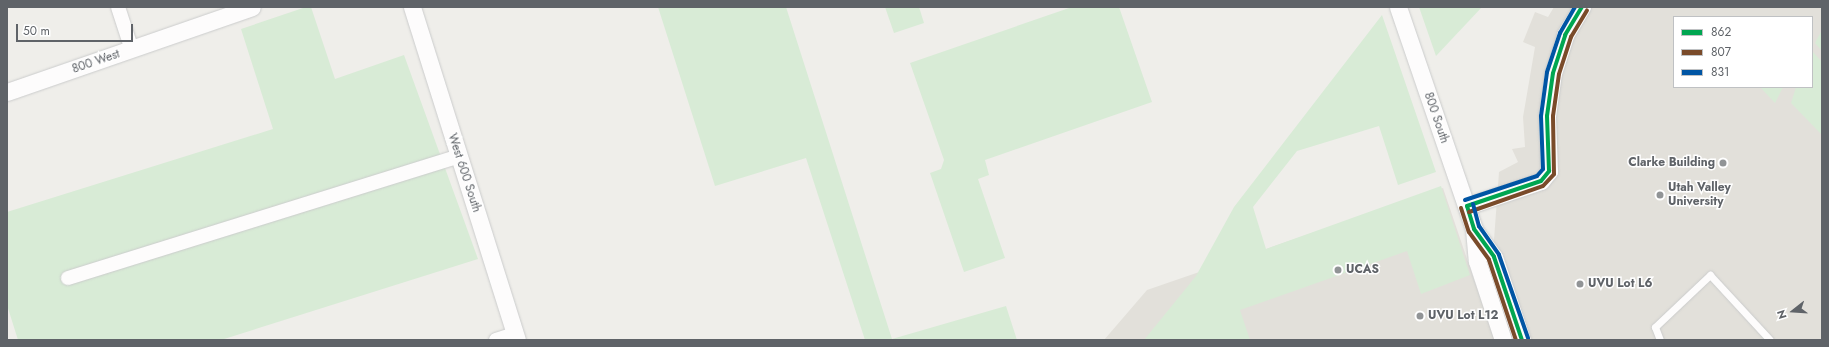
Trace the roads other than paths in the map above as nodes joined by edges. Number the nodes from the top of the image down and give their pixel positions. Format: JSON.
{"nodes":[{"id":1,"x":118,"y":7,"type":"edge"},
{"id":2,"x":252,"y":7,"type":"edge"},
{"id":3,"x":412,"y":7,"type":"edge"},
{"id":4,"x":1398,"y":7,"type":"edge"},
{"id":5,"x":1582,"y":7,"type":"edge"},
{"id":6,"x":132,"y":50,"type":"junction"},
{"id":7,"x":7,"y":92,"type":"edge"},
{"id":8,"x":459,"y":156,"type":"junction"},
{"id":9,"x":1466,"y":206,"type":"junction"},
{"id":10,"x":1474,"y":229,"type":"junction"},
{"id":11,"x":68,"y":278,"type":"dead end"},
{"id":12,"x":516,"y":337,"type":"edge"},
{"id":13,"x":496,"y":340,"type":"edge"},
{"id":14,"x":1503,"y":340,"type":"edge"},
{"id":15,"x":1522,"y":340,"type":"edge"},
{"id":16,"x":1660,"y":340,"type":"edge"},
{"id":17,"x":1770,"y":340,"type":"edge"}],
"edges":[{"from":1,"to":6,"type":"street"},
{"from":2,"to":6,"type":"street","name":"800 West"},
{"from":3,"to":8,"type":"street","name":"West 600 South"},
{"from":4,"to":9,"type":"street","name":"800 South"},
{"from":5,"to":9,"type":"street"},
{"from":6,"to":7,"type":"street","name":"800 West"},
{"from":8,"to":11,"type":"street"},
{"from":8,"to":12,"type":"street","name":"West 600 South"},
{"from":9,"to":10,"type":"street","name":"800 South"},
{"from":10,"to":14,"type":"street","name":"800 South"},
{"from":10,"to":15,"type":"street","name":"800 South"},
{"from":12,"to":13,"type":"street"},
{"from":16,"to":17,"type":"lane"}]}
